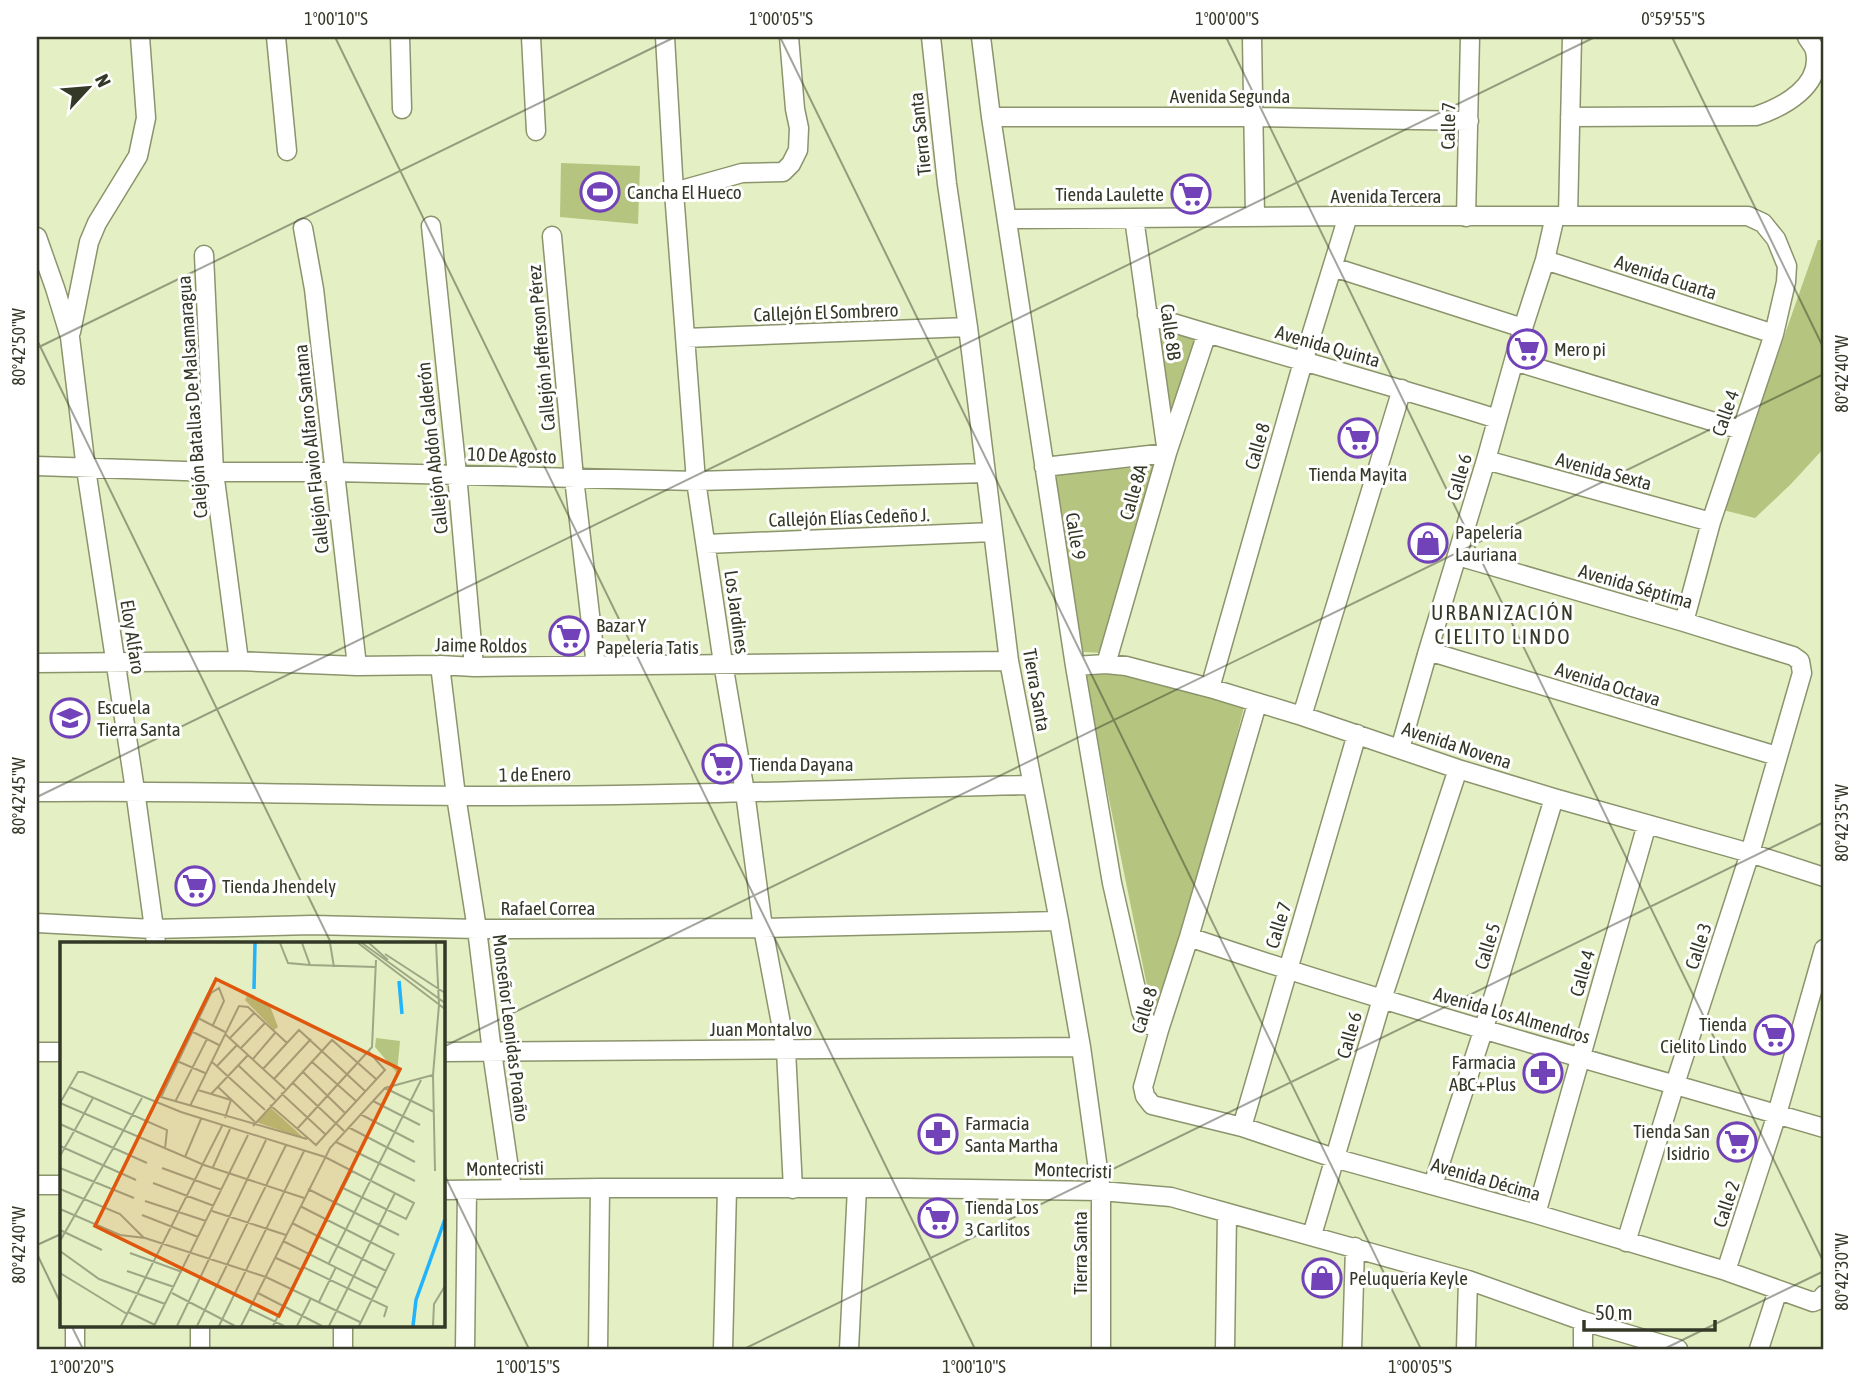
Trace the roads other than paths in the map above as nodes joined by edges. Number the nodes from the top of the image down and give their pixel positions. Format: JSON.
{"nodes":[{"id":1,"x":140,"y":37,"type":"edge"},
{"id":2,"x":276,"y":37,"type":"edge"},
{"id":3,"x":400,"y":37,"type":"edge"},
{"id":4,"x":531,"y":37,"type":"edge"},
{"id":5,"x":665,"y":37,"type":"edge"},
{"id":6,"x":789,"y":37,"type":"edge"},
{"id":7,"x":931,"y":37,"type":"edge"},
{"id":8,"x":981,"y":37,"type":"edge"},
{"id":9,"x":1252,"y":37,"type":"edge"},
{"id":10,"x":1470,"y":37,"type":"edge"},
{"id":11,"x":1572,"y":37,"type":"edge"},
{"id":12,"x":1807,"y":37,"type":"edge"},
{"id":13,"x":402,"y":109,"type":"dead end"},
{"id":14,"x":991,"y":117,"type":"junction"},
{"id":15,"x":1253,"y":117,"type":"junction"},
{"id":16,"x":1570,"y":117,"type":"junction"},
{"id":17,"x":1469,"y":121,"type":"junction"},
{"id":18,"x":536,"y":131,"type":"dead end"},
{"id":19,"x":287,"y":151,"type":"dead end"},
{"id":20,"x":674,"y":192,"type":"junction"},
{"id":21,"x":1255,"y":216,"type":"junction"},
{"id":22,"x":1348,"y":216,"type":"junction"},
{"id":23,"x":1561,"y":216,"type":"junction"},
{"id":24,"x":1466,"y":217,"type":"junction"},
{"id":25,"x":1134,"y":218,"type":"junction"},
{"id":26,"x":1007,"y":219,"type":"junction"},
{"id":27,"x":1763,"y":223,"type":"joint"},
{"id":28,"x":431,"y":226,"type":"dead end"},
{"id":29,"x":303,"y":228,"type":"dead end"},
{"id":30,"x":552,"y":236,"type":"dead end"},
{"id":31,"x":37,"y":237,"type":"edge"},
{"id":32,"x":204,"y":255,"type":"dead end"},
{"id":33,"x":1545,"y":260,"type":"junction"},
{"id":34,"x":1332,"y":267,"type":"junction"},
{"id":35,"x":1147,"y":316,"type":"junction"},
{"id":36,"x":968,"y":327,"type":"junction"},
{"id":37,"x":1523,"y":328,"type":"junction"},
{"id":38,"x":1207,"y":333,"type":"junction"},
{"id":39,"x":1774,"y":334,"type":"junction"},
{"id":40,"x":71,"y":337,"type":"junction"},
{"id":41,"x":685,"y":338,"type":"junction"},
{"id":42,"x":1514,"y":360,"type":"junction"},
{"id":43,"x":1303,"y":362,"type":"junction"},
{"id":44,"x":1402,"y":388,"type":"junction"},
{"id":45,"x":1497,"y":419,"type":"junction"},
{"id":46,"x":1741,"y":430,"type":"junction"},
{"id":47,"x":1167,"y":453,"type":"junction"},
{"id":48,"x":1486,"y":460,"type":"junction"},
{"id":49,"x":37,"y":466,"type":"edge"},
{"id":50,"x":1044,"y":467,"type":"junction"},
{"id":51,"x":86,"y":469,"type":"junction"},
{"id":52,"x":214,"y":472,"type":"junction"},
{"id":53,"x":336,"y":472,"type":"junction"},
{"id":54,"x":986,"y":473,"type":"junction"},
{"id":55,"x":457,"y":474,"type":"junction"},
{"id":56,"x":574,"y":478,"type":"junction"},
{"id":57,"x":696,"y":481,"type":"junction"},
{"id":58,"x":1711,"y":522,"type":"junction"},
{"id":59,"x":993,"y":532,"type":"junction"},
{"id":60,"x":706,"y":544,"type":"junction"},
{"id":61,"x":1458,"y":556,"type":"junction"},
{"id":62,"x":1684,"y":622,"type":"junction"},
{"id":63,"x":1427,"y":652,"type":"junction"},
{"id":64,"x":239,"y":660,"type":"junction"},
{"id":65,"x":1009,"y":661,"type":"junction"},
{"id":66,"x":1800,"y":661,"type":"joint"},
{"id":67,"x":115,"y":662,"type":"junction"},
{"id":68,"x":37,"y":663,"type":"edge"},
{"id":69,"x":723,"y":663,"type":"junction"},
{"id":70,"x":1106,"y":664,"type":"junction"},
{"id":71,"x":440,"y":665,"type":"junction"},
{"id":72,"x":356,"y":666,"type":"junction"},
{"id":73,"x":596,"y":666,"type":"junction"},
{"id":74,"x":1075,"y":666,"type":"junction"},
{"id":75,"x":474,"y":667,"type":"junction"},
{"id":76,"x":1210,"y":688,"type":"junction"},
{"id":77,"x":1257,"y":704,"type":"junction"},
{"id":78,"x":1302,"y":716,"type":"junction"},
{"id":79,"x":1357,"y":734,"type":"junction"},
{"id":80,"x":1400,"y":749,"type":"junction"},
{"id":81,"x":1777,"y":756,"type":"junction"},
{"id":82,"x":1458,"y":769,"type":"junction"},
{"id":83,"x":1033,"y":785,"type":"junction"},
{"id":84,"x":135,"y":790,"type":"junction"},
{"id":85,"x":37,"y":792,"type":"edge"},
{"id":86,"x":745,"y":792,"type":"junction"},
{"id":87,"x":456,"y":796,"type":"junction"},
{"id":88,"x":1554,"y":798,"type":"junction"},
{"id":89,"x":1647,"y":824,"type":"junction"},
{"id":90,"x":1750,"y":853,"type":"junction"},
{"id":91,"x":1824,"y":877,"type":"edge"},
{"id":92,"x":1059,"y":921,"type":"junction"},
{"id":93,"x":37,"y":923,"type":"edge"},
{"id":94,"x":763,"y":928,"type":"junction"},
{"id":95,"x":477,"y":929,"type":"junction"},
{"id":96,"x":154,"y":936,"type":"edge"},
{"id":97,"x":1189,"y":937,"type":"junction"},
{"id":98,"x":1824,"y":949,"type":"edge"},
{"id":99,"x":1287,"y":970,"type":"junction"},
{"id":100,"x":1382,"y":999,"type":"junction"},
{"id":101,"x":1484,"y":1028,"type":"junction"},
{"id":102,"x":1159,"y":1030,"type":"junction"},
{"id":103,"x":1080,"y":1047,"type":"junction"},
{"id":104,"x":786,"y":1049,"type":"junction"},
{"id":105,"x":37,"y":1052,"type":"edge"},
{"id":106,"x":60,"y":1052,"type":"edge"},
{"id":107,"x":444,"y":1052,"type":"edge"},
{"id":108,"x":492,"y":1052,"type":"junction"},
{"id":109,"x":1580,"y":1057,"type":"junction"},
{"id":110,"x":1675,"y":1084,"type":"junction"},
{"id":111,"x":1143,"y":1087,"type":"joint"},
{"id":112,"x":1777,"y":1114,"type":"junction"},
{"id":113,"x":1242,"y":1128,"type":"junction"},
{"id":114,"x":1824,"y":1128,"type":"edge"},
{"id":115,"x":1334,"y":1158,"type":"junction"},
{"id":116,"x":37,"y":1185,"type":"edge"},
{"id":117,"x":60,"y":1185,"type":"edge"},
{"id":118,"x":1433,"y":1185,"type":"junction"},
{"id":119,"x":600,"y":1188,"type":"junction"},
{"id":120,"x":856,"y":1188,"type":"junction"},
{"id":121,"x":512,"y":1189,"type":"junction"},
{"id":122,"x":727,"y":1189,"type":"junction"},
{"id":123,"x":793,"y":1189,"type":"junction"},
{"id":124,"x":444,"y":1190,"type":"edge"},
{"id":125,"x":467,"y":1190,"type":"junction"},
{"id":126,"x":1101,"y":1191,"type":"junction"},
{"id":127,"x":1227,"y":1213,"type":"junction"},
{"id":128,"x":1536,"y":1214,"type":"junction"},
{"id":129,"x":1312,"y":1235,"type":"junction"},
{"id":130,"x":1626,"y":1242,"type":"junction"},
{"id":131,"x":1355,"y":1247,"type":"junction"},
{"id":132,"x":1726,"y":1271,"type":"junction"},
{"id":133,"x":1468,"y":1280,"type":"junction"},
{"id":134,"x":1778,"y":1290,"type":"junction"},
{"id":135,"x":1824,"y":1295,"type":"edge"},
{"id":136,"x":1583,"y":1321,"type":"junction"},
{"id":137,"x":75,"y":1326,"type":"edge"},
{"id":138,"x":200,"y":1326,"type":"edge"},
{"id":139,"x":343,"y":1326,"type":"edge"},
{"id":140,"x":75,"y":1349,"type":"edge"},
{"id":141,"x":200,"y":1349,"type":"edge"},
{"id":142,"x":343,"y":1349,"type":"edge"},
{"id":143,"x":465,"y":1349,"type":"edge"},
{"id":144,"x":598,"y":1349,"type":"edge"},
{"id":145,"x":723,"y":1349,"type":"edge"},
{"id":146,"x":849,"y":1349,"type":"edge"},
{"id":147,"x":1101,"y":1349,"type":"edge"},
{"id":148,"x":1225,"y":1349,"type":"edge"},
{"id":149,"x":1352,"y":1349,"type":"edge"},
{"id":150,"x":1465,"y":1349,"type":"edge"},
{"id":151,"x":1583,"y":1349,"type":"edge"},
{"id":152,"x":1678,"y":1349,"type":"edge"},
{"id":153,"x":1759,"y":1349,"type":"edge"}],
"edges":[{"from":1,"to":40,"type":"street"},
{"from":2,"to":19,"type":"street"},
{"from":3,"to":13,"type":"street"},
{"from":4,"to":18,"type":"street"},
{"from":5,"to":20,"type":"street","name":"Los Jardines"},
{"from":6,"to":20,"type":"street"},
{"from":7,"to":36,"type":"street","name":"Tierra Santa"},
{"from":8,"to":14,"type":"street","name":"Calle 9"},
{"from":9,"to":15,"type":"street"},
{"from":10,"to":17,"type":"street","name":"Calle 7"},
{"from":11,"to":16,"type":"street","name":"Calle 6"},
{"from":12,"to":16,"type":"street"},
{"from":14,"to":15,"type":"street","name":"Avenida Segunda"},
{"from":14,"to":26,"type":"street","name":"Calle 9"},
{"from":15,"to":17,"type":"street","name":"Avenida Segunda"},
{"from":15,"to":21,"type":"street"},
{"from":16,"to":23,"type":"street","name":"Calle 6"},
{"from":17,"to":24,"type":"street","name":"Calle 7"},
{"from":20,"to":41,"type":"street","name":"Los Jardines"},
{"from":21,"to":22,"type":"street","name":"Avenida Tercera"},
{"from":21,"to":25,"type":"street","name":"Avenida Tercera"},
{"from":22,"to":24,"type":"street","name":"Avenida Tercera"},
{"from":22,"to":34,"type":"street","name":"Calle 8"},
{"from":23,"to":24,"type":"street","name":"Avenida Tercera"},
{"from":23,"to":27,"type":"street","name":"Avenida Tercera"},
{"from":23,"to":33,"type":"street","name":"Calle 6"},
{"from":25,"to":26,"type":"street","name":"Avenida Tercera"},
{"from":25,"to":35,"type":"street","name":"Calle 8B"},
{"from":26,"to":50,"type":"street","name":"Calle 9"},
{"from":27,"to":39,"type":"street","name":"Calle 4"},
{"from":28,"to":55,"type":"street","name":"Callejón Abdón Calderón"},
{"from":29,"to":53,"type":"street","name":"Callejón Flavio Alfaro Santana"},
{"from":30,"to":56,"type":"street","name":"Callejón Jefferson Pérez"},
{"from":31,"to":40,"type":"street"},
{"from":32,"to":52,"type":"street","name":"Calejón Batallas De Malsamaragua"},
{"from":33,"to":37,"type":"street","name":"Calle 6"},
{"from":33,"to":39,"type":"street","name":"Avenida Cuarta"},
{"from":34,"to":37,"type":"street"},
{"from":34,"to":43,"type":"street","name":"Calle 8"},
{"from":35,"to":38,"type":"street","name":"Avenida Quinta"},
{"from":35,"to":47,"type":"street","name":"Calle 8B"},
{"from":36,"to":41,"type":"street","name":"Callejón El Sombrero"},
{"from":36,"to":54,"type":"street","name":"Tierra Santa"},
{"from":37,"to":42,"type":"street","name":"Calle 6"},
{"from":38,"to":43,"type":"street","name":"Avenida Quinta"},
{"from":38,"to":47,"type":"street","name":"Calle 8A"},
{"from":39,"to":46,"type":"street","name":"Calle 4"},
{"from":40,"to":51,"type":"street","name":"Eloy Alfaro"},
{"from":41,"to":57,"type":"street","name":"Los Jardines"},
{"from":42,"to":45,"type":"street","name":"Calle 6"},
{"from":42,"to":46,"type":"street"},
{"from":43,"to":44,"type":"street","name":"Avenida Quinta"},
{"from":43,"to":76,"type":"street","name":"Calle 8"},
{"from":44,"to":45,"type":"street","name":"Avenida Quinta"},
{"from":44,"to":78,"type":"street"},
{"from":45,"to":48,"type":"street","name":"Calle 6"},
{"from":46,"to":58,"type":"street","name":"Calle 4"},
{"from":47,"to":50,"type":"street"},
{"from":47,"to":70,"type":"street","name":"Calle 8A"},
{"from":48,"to":58,"type":"street","name":"Avenida Sexta"},
{"from":48,"to":61,"type":"street","name":"Calle 6"},
{"from":49,"to":51,"type":"street","name":"10 De Agosto"},
{"from":50,"to":74,"type":"street","name":"Calle 9"},
{"from":51,"to":52,"type":"street","name":"10 De Agosto"},
{"from":51,"to":67,"type":"street","name":"Eloy Alfaro"},
{"from":52,"to":53,"type":"street","name":"10 De Agosto"},
{"from":52,"to":64,"type":"street","name":"Calejón Batallas De Malsamaragua"},
{"from":53,"to":55,"type":"street","name":"10 De Agosto"},
{"from":53,"to":72,"type":"street","name":"Callejón Flavio Alfaro Santana"},
{"from":54,"to":57,"type":"street","name":"10 De Agosto"},
{"from":54,"to":59,"type":"street","name":"Tierra Santa"},
{"from":55,"to":56,"type":"street","name":"10 De Agosto"},
{"from":55,"to":75,"type":"street","name":"Callejón Abdón Calderón"},
{"from":56,"to":57,"type":"street","name":"10 De Agosto"},
{"from":56,"to":73,"type":"street","name":"Callejón Jefferson Pérez"},
{"from":57,"to":60,"type":"street","name":"Los Jardines"},
{"from":58,"to":62,"type":"street","name":"Calle 4"},
{"from":59,"to":60,"type":"street","name":"Callejón Elías Cedeño J."},
{"from":59,"to":65,"type":"street","name":"Tierra Santa"},
{"from":60,"to":69,"type":"street","name":"Los Jardines"},
{"from":61,"to":62,"type":"street","name":"Avenida Séptima"},
{"from":61,"to":63,"type":"street","name":"Calle 6"},
{"from":62,"to":66,"type":"street","name":"Avenida Séptima"},
{"from":63,"to":80,"type":"street","name":"Calle 6"},
{"from":63,"to":81,"type":"street","name":"Avenida Octava"},
{"from":64,"to":67,"type":"street","name":"Jaime Roldos"},
{"from":64,"to":72,"type":"street","name":"Jaime Roldos"},
{"from":65,"to":69,"type":"street","name":"Jaime Roldos"},
{"from":65,"to":83,"type":"street","name":"Tierra Santa"},
{"from":66,"to":81,"type":"street","name":"Calle 3"},
{"from":67,"to":68,"type":"street","name":"Jaime Roldos"},
{"from":67,"to":84,"type":"street","name":"Eloy Alfaro"},
{"from":69,"to":73,"type":"street","name":"Jaime Roldos"},
{"from":69,"to":86,"type":"street","name":"Los Jardines"},
{"from":70,"to":74,"type":"street","name":"Avenida Novena"},
{"from":70,"to":76,"type":"street","name":"Avenida Novena"},
{"from":71,"to":72,"type":"street","name":"Jaime Roldos"},
{"from":71,"to":75,"type":"street","name":"Jaime Roldos"},
{"from":71,"to":87,"type":"street","name":"Monseñor Leonidas Proaño"},
{"from":73,"to":75,"type":"street","name":"Jaime Roldos"},
{"from":74,"to":102,"type":"street","name":"Calle 9"},
{"from":76,"to":77,"type":"street","name":"Avenida Novena"},
{"from":77,"to":78,"type":"street","name":"Avenida Novena"},
{"from":77,"to":97,"type":"street","name":"Calle 8"},
{"from":78,"to":79,"type":"street","name":"Avenida Novena"},
{"from":79,"to":80,"type":"street","name":"Avenida Novena"},
{"from":79,"to":99,"type":"street","name":"Calle 7"},
{"from":80,"to":82,"type":"street","name":"Avenida Novena"},
{"from":81,"to":90,"type":"street","name":"Calle 3"},
{"from":82,"to":88,"type":"street","name":"Avenida Novena"},
{"from":82,"to":100,"type":"street","name":"Calle 6"},
{"from":83,"to":86,"type":"street","name":"1 de Enero"},
{"from":83,"to":92,"type":"street","name":"Tierra Santa"},
{"from":84,"to":85,"type":"street","name":"1 de Enero"},
{"from":84,"to":87,"type":"street","name":"1 de Enero"},
{"from":84,"to":96,"type":"street","name":"Eloy Alfaro"},
{"from":86,"to":87,"type":"street","name":"1 de Enero"},
{"from":86,"to":94,"type":"street","name":"Los Jardines"},
{"from":87,"to":95,"type":"street","name":"Monseñor Leonidas Proaño"},
{"from":88,"to":89,"type":"street","name":"Avenida Novena"},
{"from":88,"to":101,"type":"street","name":"Calle 5"},
{"from":89,"to":90,"type":"street","name":"Avenida Novena"},
{"from":89,"to":109,"type":"street","name":"Calle 4"},
{"from":90,"to":91,"type":"street","name":"Avenida Novena"},
{"from":90,"to":110,"type":"street","name":"Calle 3"},
{"from":92,"to":94,"type":"street","name":"Rafael Correa"},
{"from":92,"to":103,"type":"street","name":"Tierra Santa"},
{"from":93,"to":96,"type":"street","name":"Rafael Correa"},
{"from":94,"to":95,"type":"street","name":"Rafael Correa"},
{"from":94,"to":104,"type":"street","name":"Los Jardines"},
{"from":95,"to":96,"type":"street","name":"Rafael Correa"},
{"from":95,"to":108,"type":"street","name":"Monseñor Leonidas Proaño"},
{"from":97,"to":99,"type":"street","name":"Avenida Los Almendros"},
{"from":97,"to":102,"type":"street","name":"Calle 8"},
{"from":98,"to":112,"type":"street","name":"Calle 2"},
{"from":99,"to":100,"type":"street","name":"Avenida Los Almendros"},
{"from":99,"to":113,"type":"street","name":"Calle 7"},
{"from":100,"to":101,"type":"street","name":"Avenida Los Almendros"},
{"from":100,"to":115,"type":"street","name":"Calle 6"},
{"from":101,"to":109,"type":"street","name":"Avenida Los Almendros"},
{"from":101,"to":118,"type":"street","name":"Calle 5"},
{"from":102,"to":111,"type":"street","name":"Calle 8"},
{"from":103,"to":104,"type":"street","name":"Juan Montalvo"},
{"from":103,"to":126,"type":"street","name":"Tierra Santa"},
{"from":104,"to":108,"type":"street","name":"Juan Montalvo"},
{"from":104,"to":123,"type":"street","name":"Los Jardines"},
{"from":105,"to":106,"type":"street"},
{"from":107,"to":108,"type":"street","name":"Juan Montalvo"},
{"from":108,"to":121,"type":"street","name":"Monseñor Leonidas Proaño"},
{"from":109,"to":110,"type":"street","name":"Avenida Los Almendros"},
{"from":109,"to":128,"type":"street","name":"Calle 4"},
{"from":110,"to":112,"type":"street","name":"Avenida Los Almendros"},
{"from":110,"to":130,"type":"street","name":"Calle 3"},
{"from":111,"to":113,"type":"street","name":"Avenida Décima"},
{"from":112,"to":114,"type":"street","name":"Avenida Los Almendros"},
{"from":112,"to":132,"type":"street","name":"Calle 2"},
{"from":113,"to":115,"type":"street","name":"Avenida Décima"},
{"from":115,"to":118,"type":"street","name":"Avenida Décima"},
{"from":115,"to":129,"type":"street","name":"Calle 6"},
{"from":116,"to":117,"type":"street"},
{"from":118,"to":128,"type":"street","name":"Avenida Décima"},
{"from":119,"to":121,"type":"street","name":"Montecristi"},
{"from":119,"to":122,"type":"street","name":"Montecristi"},
{"from":119,"to":144,"type":"street"},
{"from":120,"to":123,"type":"street","name":"Montecristi"},
{"from":120,"to":126,"type":"street","name":"Montecristi"},
{"from":120,"to":146,"type":"street"},
{"from":121,"to":125,"type":"street","name":"Montecristi"},
{"from":122,"to":123,"type":"street","name":"Montecristi"},
{"from":122,"to":145,"type":"street"},
{"from":124,"to":125,"type":"street","name":"Montecristi"},
{"from":125,"to":143,"type":"street"},
{"from":126,"to":127,"type":"street","name":"Montecristi"},
{"from":126,"to":147,"type":"street","name":"Tierra Santa"},
{"from":127,"to":129,"type":"street","name":"Montecristi"},
{"from":127,"to":148,"type":"street"},
{"from":128,"to":130,"type":"street","name":"Avenida Décima"},
{"from":129,"to":131,"type":"street","name":"Montecristi"},
{"from":130,"to":132,"type":"street","name":"Avenida Décima"},
{"from":131,"to":133,"type":"street","name":"Montecristi"},
{"from":131,"to":149,"type":"street"},
{"from":132,"to":134,"type":"street","name":"Avenida Décima"},
{"from":133,"to":136,"type":"street","name":"Montecristi"},
{"from":133,"to":150,"type":"street"},
{"from":134,"to":135,"type":"street","name":"Avenida Décima"},
{"from":134,"to":153,"type":"street"},
{"from":136,"to":151,"type":"street"},
{"from":136,"to":152,"type":"street","name":"Montecristi"},
{"from":137,"to":140,"type":"street"},
{"from":138,"to":141,"type":"street"},
{"from":139,"to":142,"type":"street"}]}
